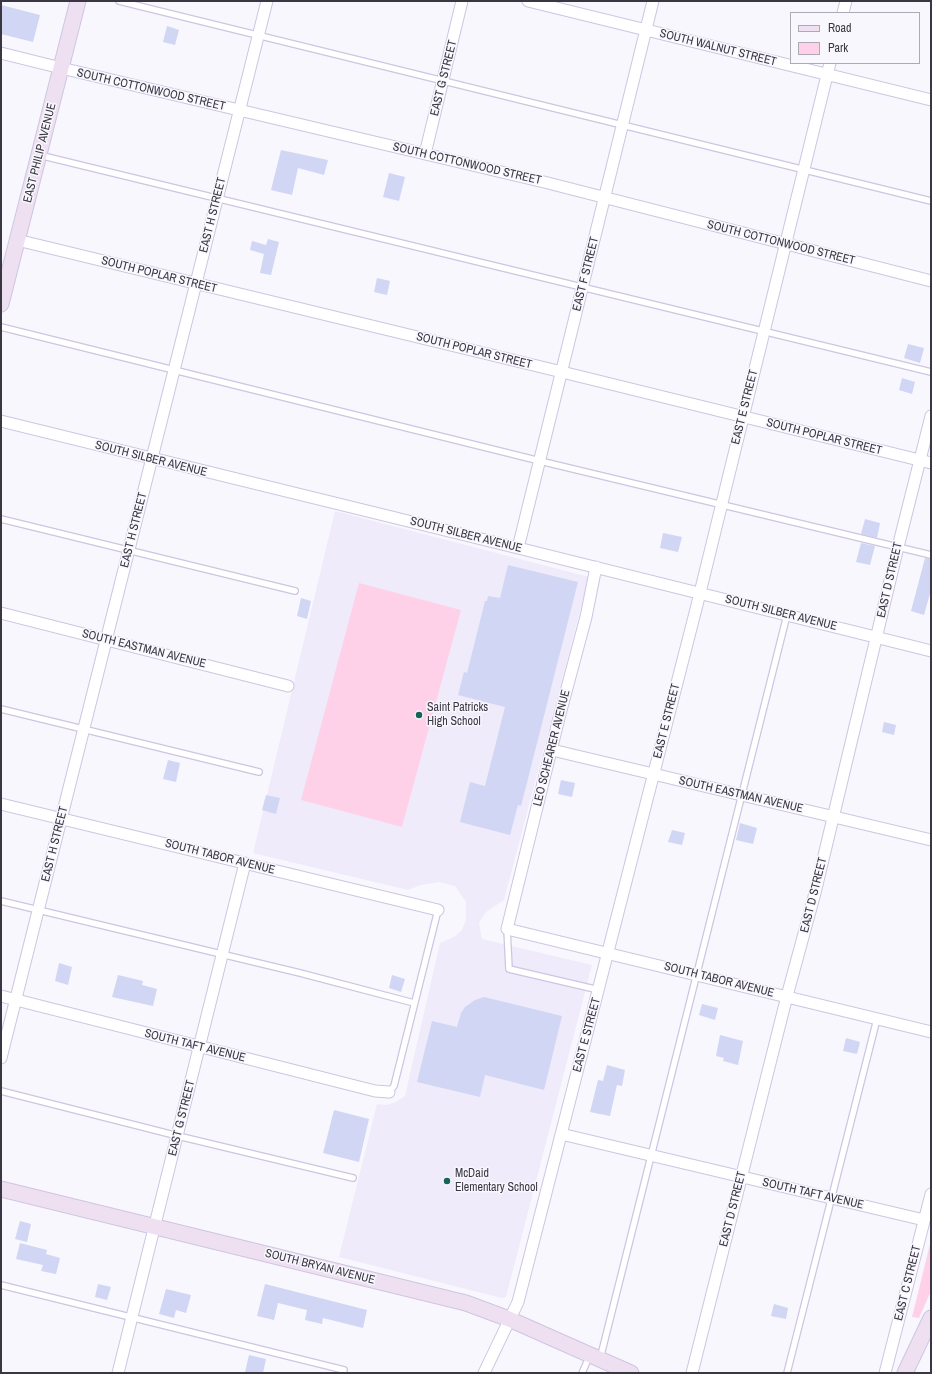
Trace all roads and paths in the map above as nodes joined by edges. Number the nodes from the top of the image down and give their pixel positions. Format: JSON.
{"nodes":[{"id":1,"x":78,"y":1,"type":"edge"},
{"id":2,"x":119,"y":1,"type":"edge"},
{"id":3,"x":267,"y":1,"type":"edge"},
{"id":4,"x":462,"y":1,"type":"edge"},
{"id":5,"x":528,"y":1,"type":"edge"},
{"id":6,"x":653,"y":1,"type":"edge"},
{"id":7,"x":846,"y":1,"type":"edge"},
{"id":8,"x":843,"y":12,"type":"edge"},
{"id":9,"x":646,"y":30,"type":"junction"},
{"id":10,"x":258,"y":35,"type":"junction"},
{"id":11,"x":1,"y":53,"type":"edge"},
{"id":12,"x":790,"y":60,"type":"edge"},
{"id":13,"x":810,"y":64,"type":"edge"},
{"id":14,"x":61,"y":68,"type":"junction"},
{"id":15,"x":829,"y":68,"type":"edge"},
{"id":16,"x":443,"y":80,"type":"junction"},
{"id":17,"x":931,"y":100,"type":"edge"},
{"id":18,"x":239,"y":110,"type":"junction"},
{"id":19,"x":623,"y":124,"type":"junction"},
{"id":20,"x":39,"y":154,"type":"junction"},
{"id":21,"x":425,"y":154,"type":"junction"},
{"id":22,"x":804,"y":169,"type":"junction"},
{"id":23,"x":217,"y":198,"type":"junction"},
{"id":24,"x":605,"y":198,"type":"junction"},
{"id":25,"x":931,"y":201,"type":"edge"},
{"id":26,"x":17,"y":240,"type":"junction"},
{"id":27,"x":786,"y":244,"type":"junction"},
{"id":28,"x":6,"y":262,"type":"edge"},
{"id":29,"x":931,"y":281,"type":"edge"},
{"id":30,"x":196,"y":284,"type":"junction"},
{"id":31,"x":582,"y":287,"type":"junction"},
{"id":32,"x":2,"y":297,"type":"edge"},
{"id":33,"x":1,"y":326,"type":"edge"},
{"id":34,"x":764,"y":332,"type":"junction"},
{"id":35,"x":174,"y":370,"type":"junction"},
{"id":36,"x":562,"y":372,"type":"junction"},
{"id":37,"x":931,"y":372,"type":"edge"},
{"id":38,"x":931,"y":416,"type":"edge"},
{"id":39,"x":743,"y":417,"type":"junction"},
{"id":40,"x":1,"y":421,"type":"edge"},
{"id":41,"x":152,"y":459,"type":"junction"},
{"id":42,"x":920,"y":460,"type":"junction"},
{"id":43,"x":540,"y":461,"type":"junction"},
{"id":44,"x":931,"y":463,"type":"edge"},
{"id":45,"x":722,"y":504,"type":"junction"},
{"id":46,"x":1,"y":519,"type":"edge"},
{"id":47,"x":898,"y":547,"type":"junction"},
{"id":48,"x":518,"y":548,"type":"junction"},
{"id":49,"x":128,"y":550,"type":"junction"},
{"id":50,"x":931,"y":555,"type":"edge"},
{"id":51,"x":596,"y":567,"type":"junction"},
{"id":52,"x":295,"y":591,"type":"dead end"},
{"id":53,"x":700,"y":593,"type":"junction"},
{"id":54,"x":1,"y":613,"type":"edge"},
{"id":55,"x":787,"y":615,"type":"junction"},
{"id":56,"x":877,"y":638,"type":"junction"},
{"id":57,"x":106,"y":640,"type":"junction"},
{"id":58,"x":931,"y":651,"type":"edge"},
{"id":59,"x":288,"y":686,"type":"dead end"},
{"id":60,"x":1,"y":709,"type":"edge"},
{"id":61,"x":84,"y":729,"type":"junction"},
{"id":62,"x":552,"y":750,"type":"junction"},
{"id":63,"x":259,"y":772,"type":"dead end"},
{"id":64,"x":654,"y":774,"type":"junction"},
{"id":65,"x":742,"y":795,"type":"junction"},
{"id":66,"x":1,"y":804,"type":"edge"},
{"id":67,"x":834,"y":817,"type":"junction"},
{"id":68,"x":61,"y":819,"type":"junction"},
{"id":69,"x":931,"y":840,"type":"edge"},
{"id":70,"x":245,"y":863,"type":"junction"},
{"id":71,"x":1,"y":901,"type":"edge"},
{"id":72,"x":38,"y":910,"type":"junction"},
{"id":73,"x":438,"y":910,"type":"joint"},
{"id":74,"x":507,"y":929,"type":"junction"},
{"id":75,"x":608,"y":953,"type":"junction"},
{"id":76,"x":222,"y":954,"type":"junction"},
{"id":77,"x":697,"y":974,"type":"junction"},
{"id":78,"x":599,"y":990,"type":"junction"},
{"id":79,"x":1,"y":996,"type":"edge"},
{"id":80,"x":787,"y":996,"type":"junction"},
{"id":81,"x":16,"y":1000,"type":"junction"},
{"id":82,"x":414,"y":1003,"type":"junction"},
{"id":83,"x":877,"y":1019,"type":"junction"},
{"id":84,"x":931,"y":1032,"type":"edge"},
{"id":85,"x":200,"y":1047,"type":"junction"},
{"id":86,"x":1,"y":1058,"type":"edge"},
{"id":87,"x":1,"y":1091,"type":"edge"},
{"id":88,"x":389,"y":1092,"type":"joint"},
{"id":89,"x":561,"y":1134,"type":"junction"},
{"id":90,"x":178,"y":1136,"type":"junction"},
{"id":91,"x":652,"y":1155,"type":"junction"},
{"id":92,"x":741,"y":1176,"type":"junction"},
{"id":93,"x":353,"y":1178,"type":"dead end"},
{"id":94,"x":1,"y":1189,"type":"edge"},
{"id":95,"x":931,"y":1194,"type":"edge"},
{"id":96,"x":831,"y":1198,"type":"junction"},
{"id":97,"x":924,"y":1220,"type":"junction"},
{"id":98,"x":155,"y":1227,"type":"junction"},
{"id":99,"x":1,"y":1285,"type":"edge"},
{"id":100,"x":132,"y":1318,"type":"junction"},
{"id":101,"x":931,"y":1318,"type":"edge"},
{"id":102,"x":509,"y":1319,"type":"junction"},
{"id":103,"x":595,"y":1357,"type":"junction"},
{"id":104,"x":344,"y":1370,"type":"dead end"},
{"id":105,"x":118,"y":1373,"type":"edge"},
{"id":106,"x":484,"y":1373,"type":"edge"},
{"id":107,"x":582,"y":1373,"type":"edge"},
{"id":108,"x":631,"y":1373,"type":"edge"},
{"id":109,"x":692,"y":1373,"type":"edge"},
{"id":110,"x":787,"y":1373,"type":"edge"},
{"id":111,"x":885,"y":1373,"type":"edge"},
{"id":112,"x":905,"y":1373,"type":"edge"}],
"edges":[{"from":1,"to":14,"type":"main road","name":"EAST PHILIP AVENUE"},
{"from":2,"to":10,"type":"lane"},
{"from":3,"to":10,"type":"street","name":"EAST H STREET"},
{"from":4,"to":16,"type":"street","name":"EAST G STREET"},
{"from":5,"to":9,"type":"street","name":"SOUTH WALNUT STREET"},
{"from":6,"to":9,"type":"street","name":"EAST F STREET"},
{"from":7,"to":8,"type":"street"},
{"from":9,"to":12,"type":"street","name":"SOUTH WALNUT STREET"},
{"from":9,"to":19,"type":"street","name":"EAST F STREET"},
{"from":10,"to":16,"type":"lane"},
{"from":10,"to":18,"type":"street","name":"EAST H STREET"},
{"from":11,"to":14,"type":"street","name":"SOUTH COTTONWOOD STREET"},
{"from":13,"to":15,"type":"street","name":"SOUTH WALNUT STREET"},
{"from":14,"to":18,"type":"street","name":"SOUTH COTTONWOOD STREET"},
{"from":14,"to":20,"type":"main road","name":"EAST PHILIP AVENUE"},
{"from":15,"to":17,"type":"street","name":"SOUTH WALNUT STREET"},
{"from":15,"to":22,"type":"street","name":"EAST E STREET"},
{"from":16,"to":19,"type":"lane"},
{"from":16,"to":21,"type":"street","name":"EAST G STREET"},
{"from":18,"to":21,"type":"street","name":"SOUTH COTTONWOOD STREET"},
{"from":18,"to":23,"type":"street","name":"EAST H STREET"},
{"from":19,"to":22,"type":"lane"},
{"from":19,"to":24,"type":"street","name":"EAST F STREET"},
{"from":20,"to":23,"type":"lane"},
{"from":20,"to":26,"type":"main road","name":"EAST PHILIP AVENUE"},
{"from":21,"to":24,"type":"street","name":"SOUTH COTTONWOOD STREET"},
{"from":22,"to":25,"type":"lane"},
{"from":22,"to":27,"type":"street","name":"EAST E STREET"},
{"from":23,"to":30,"type":"street","name":"EAST H STREET"},
{"from":23,"to":31,"type":"lane"},
{"from":24,"to":27,"type":"street","name":"SOUTH COTTONWOOD STREET"},
{"from":24,"to":31,"type":"street","name":"EAST F STREET"},
{"from":26,"to":28,"type":"main road","name":"EAST PHILIP AVENUE"},
{"from":26,"to":30,"type":"street","name":"SOUTH POPLAR STREET"},
{"from":27,"to":29,"type":"street","name":"SOUTH COTTONWOOD STREET"},
{"from":27,"to":34,"type":"street","name":"EAST E STREET"},
{"from":28,"to":32,"type":"main road","name":"EAST PHILIP AVENUE"},
{"from":30,"to":35,"type":"street","name":"EAST H STREET"},
{"from":30,"to":36,"type":"street","name":"SOUTH POPLAR STREET"},
{"from":31,"to":34,"type":"lane"},
{"from":31,"to":36,"type":"street","name":"EAST F STREET"},
{"from":33,"to":35,"type":"lane"},
{"from":34,"to":37,"type":"lane"},
{"from":34,"to":39,"type":"street","name":"EAST E STREET"},
{"from":35,"to":41,"type":"street","name":"EAST H STREET"},
{"from":35,"to":43,"type":"lane"},
{"from":36,"to":39,"type":"street","name":"SOUTH POPLAR STREET"},
{"from":36,"to":43,"type":"street","name":"EAST F STREET"},
{"from":38,"to":42,"type":"street","name":"EAST D STREET"},
{"from":39,"to":42,"type":"street","name":"SOUTH POPLAR STREET"},
{"from":39,"to":45,"type":"street","name":"EAST E STREET"},
{"from":40,"to":41,"type":"street","name":"SOUTH SILBER AVENUE"},
{"from":41,"to":48,"type":"street","name":"SOUTH SILBER AVENUE"},
{"from":41,"to":49,"type":"street","name":"EAST H STREET"},
{"from":42,"to":44,"type":"street","name":"SOUTH POPLAR STREET"},
{"from":42,"to":47,"type":"street","name":"EAST D STREET"},
{"from":43,"to":45,"type":"lane"},
{"from":43,"to":48,"type":"street","name":"EAST F STREET"},
{"from":45,"to":47,"type":"lane"},
{"from":45,"to":53,"type":"street","name":"EAST E STREET"},
{"from":46,"to":49,"type":"lane"},
{"from":47,"to":50,"type":"lane"},
{"from":47,"to":56,"type":"street","name":"EAST D STREET"},
{"from":48,"to":51,"type":"street","name":"SOUTH SILBER AVENUE"},
{"from":49,"to":52,"type":"lane"},
{"from":49,"to":57,"type":"street","name":"EAST H STREET"},
{"from":51,"to":53,"type":"street","name":"SOUTH SILBER AVENUE"},
{"from":51,"to":62,"type":"street","name":"LEO SCHEARER AVENUE"},
{"from":53,"to":55,"type":"street","name":"SOUTH SILBER AVENUE"},
{"from":53,"to":64,"type":"street","name":"EAST E STREET"},
{"from":54,"to":57,"type":"street","name":"SOUTH EASTMAN AVENUE"},
{"from":55,"to":56,"type":"street","name":"SOUTH SILBER AVENUE"},
{"from":55,"to":65,"type":"lane"},
{"from":56,"to":58,"type":"street","name":"SOUTH SILBER AVENUE"},
{"from":56,"to":67,"type":"street","name":"EAST D STREET"},
{"from":57,"to":59,"type":"street","name":"SOUTH EASTMAN AVENUE"},
{"from":57,"to":61,"type":"street","name":"EAST H STREET"},
{"from":60,"to":61,"type":"lane"},
{"from":61,"to":63,"type":"lane"},
{"from":61,"to":68,"type":"street","name":"EAST H STREET"},
{"from":62,"to":64,"type":"street","name":"SOUTH EASTMAN AVENUE"},
{"from":62,"to":74,"type":"street","name":"LEO SCHEARER AVENUE"},
{"from":64,"to":65,"type":"street","name":"SOUTH EASTMAN AVENUE"},
{"from":64,"to":75,"type":"street","name":"EAST E STREET"},
{"from":65,"to":67,"type":"street","name":"SOUTH EASTMAN AVENUE"},
{"from":65,"to":77,"type":"lane"},
{"from":66,"to":68,"type":"street","name":"SOUTH TABOR AVENUE"},
{"from":67,"to":69,"type":"street","name":"SOUTH EASTMAN AVENUE"},
{"from":67,"to":80,"type":"street","name":"EAST D STREET"},
{"from":68,"to":70,"type":"street","name":"SOUTH TABOR AVENUE"},
{"from":68,"to":72,"type":"street","name":"EAST H STREET"},
{"from":70,"to":73,"type":"street","name":"SOUTH TABOR AVENUE"},
{"from":70,"to":76,"type":"street","name":"EAST G STREET"},
{"from":71,"to":72,"type":"lane"},
{"from":72,"to":76,"type":"lane"},
{"from":72,"to":81,"type":"street","name":"EAST H STREET"},
{"from":73,"to":82,"type":"lane"},
{"from":74,"to":75,"type":"street","name":"SOUTH TABOR AVENUE"},
{"from":74,"to":78,"type":"lane"},
{"from":75,"to":77,"type":"street","name":"SOUTH TABOR AVENUE"},
{"from":75,"to":78,"type":"street","name":"EAST E STREET"},
{"from":76,"to":82,"type":"lane"},
{"from":76,"to":85,"type":"street","name":"EAST G STREET"},
{"from":77,"to":80,"type":"street","name":"SOUTH TABOR AVENUE"},
{"from":77,"to":91,"type":"lane"},
{"from":78,"to":89,"type":"street","name":"EAST E STREET"},
{"from":79,"to":81,"type":"street","name":"SOUTH TAFT AVENUE"},
{"from":80,"to":83,"type":"street","name":"SOUTH TABOR AVENUE"},
{"from":80,"to":92,"type":"street","name":"EAST D STREET"},
{"from":81,"to":85,"type":"street","name":"SOUTH TAFT AVENUE"},
{"from":81,"to":86,"type":"street","name":"EAST H STREET"},
{"from":82,"to":88,"type":"lane"},
{"from":83,"to":84,"type":"street","name":"SOUTH TABOR AVENUE"},
{"from":83,"to":96,"type":"lane"},
{"from":85,"to":88,"type":"street","name":"SOUTH TAFT AVENUE"},
{"from":85,"to":90,"type":"street","name":"EAST G STREET"},
{"from":87,"to":90,"type":"lane"},
{"from":89,"to":91,"type":"street","name":"SOUTH TAFT AVENUE"},
{"from":89,"to":102,"type":"street","name":"EAST E STREET"},
{"from":90,"to":93,"type":"lane"},
{"from":90,"to":98,"type":"street","name":"EAST G STREET"},
{"from":91,"to":92,"type":"street","name":"SOUTH TAFT AVENUE"},
{"from":91,"to":103,"type":"lane"},
{"from":92,"to":96,"type":"street","name":"SOUTH TAFT AVENUE"},
{"from":92,"to":109,"type":"street","name":"EAST D STREET"},
{"from":94,"to":98,"type":"main road","name":"SOUTH BRYAN AVENUE"},
{"from":95,"to":97,"type":"street","name":"EAST C STREET"},
{"from":96,"to":97,"type":"street","name":"SOUTH TAFT AVENUE"},
{"from":96,"to":110,"type":"lane"},
{"from":97,"to":111,"type":"street","name":"EAST C STREET"},
{"from":98,"to":100,"type":"street","name":"EAST G STREET"},
{"from":98,"to":102,"type":"main road","name":"SOUTH BRYAN AVENUE"},
{"from":99,"to":100,"type":"lane"},
{"from":100,"to":104,"type":"lane"},
{"from":100,"to":105,"type":"street","name":"EAST G STREET"},
{"from":101,"to":112,"type":"main road"},
{"from":102,"to":103,"type":"main road","name":"SOUTH BRYAN AVENUE"},
{"from":102,"to":106,"type":"street","name":"EAST E STREET"},
{"from":103,"to":107,"type":"lane"},
{"from":103,"to":108,"type":"main road","name":"SOUTH BRYAN AVENUE"}]}
